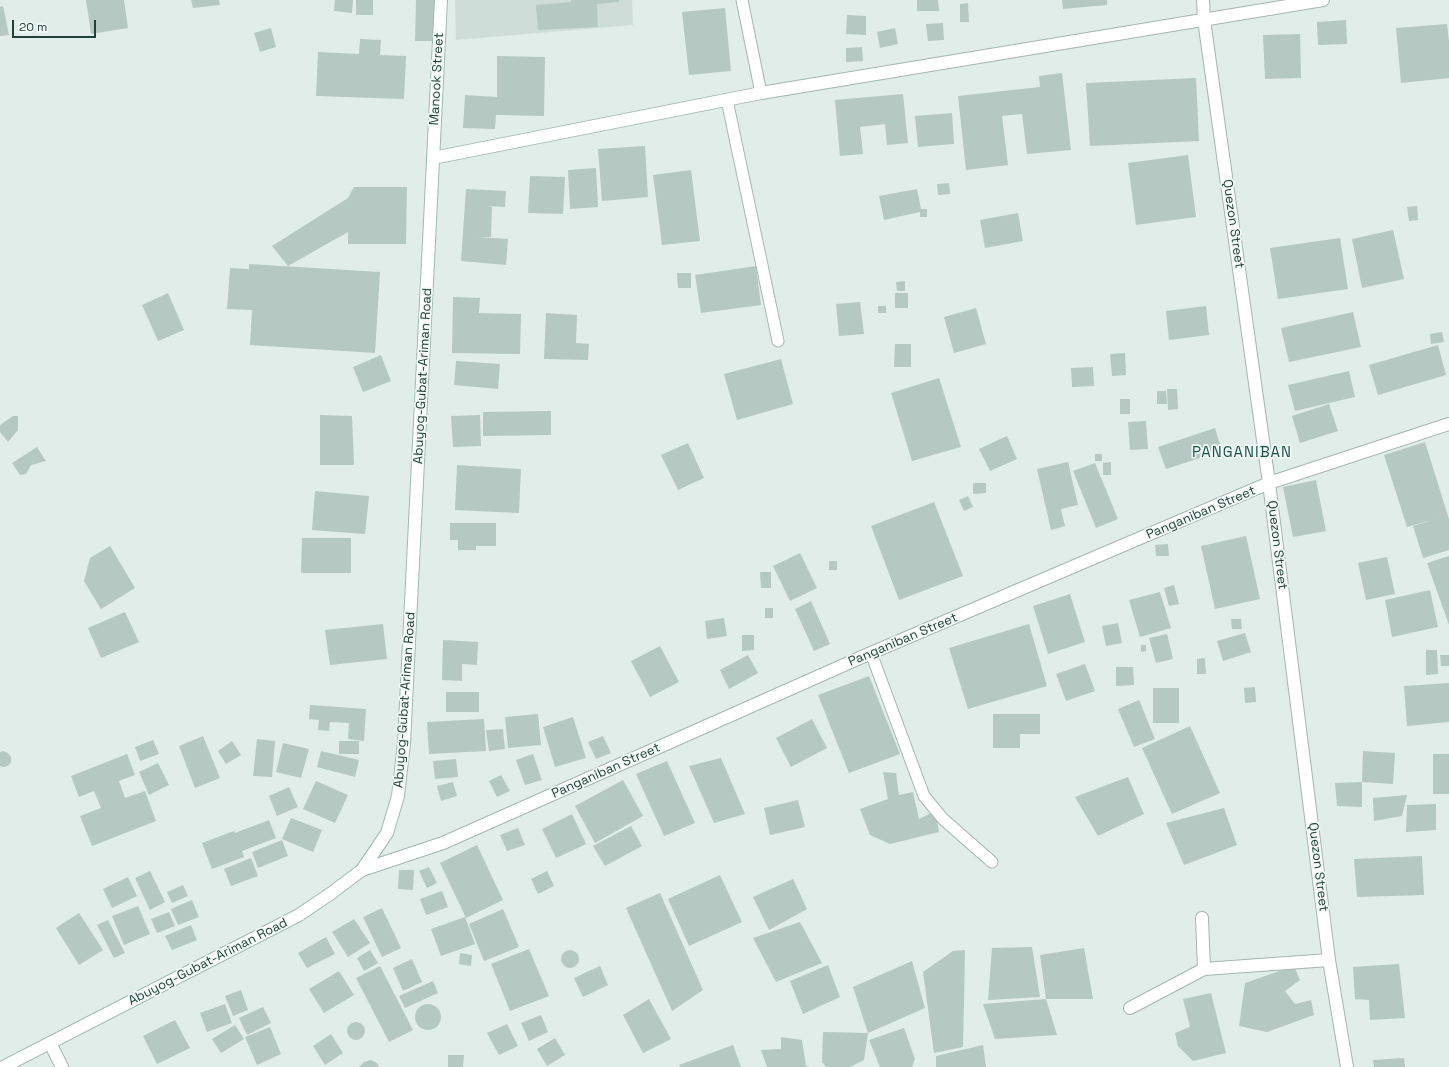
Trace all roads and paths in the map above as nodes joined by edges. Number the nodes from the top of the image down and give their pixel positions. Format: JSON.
{"nodes":[{"id":1,"x":441,"y":0,"type":"edge"},
{"id":2,"x":742,"y":0,"type":"edge"},
{"id":3,"x":1203,"y":0,"type":"edge"},
{"id":4,"x":1323,"y":0,"type":"edge"},
{"id":5,"x":1204,"y":20,"type":"junction"},
{"id":6,"x":761,"y":93,"type":"junction"},
{"id":7,"x":727,"y":100,"type":"junction"},
{"id":8,"x":433,"y":158,"type":"junction"},
{"id":9,"x":778,"y":341,"type":"dead end"},
{"id":10,"x":1449,"y":424,"type":"edge"},
{"id":11,"x":1269,"y":484,"type":"junction"},
{"id":12,"x":871,"y":653,"type":"junction"},
{"id":13,"x":992,"y":862,"type":"dead end"},
{"id":14,"x":362,"y":870,"type":"junction"},
{"id":15,"x":1202,"y":918,"type":"dead end"},
{"id":16,"x":1330,"y":960,"type":"junction"},
{"id":17,"x":1204,"y":969,"type":"junction"},
{"id":18,"x":1130,"y":1008,"type":"dead end"},
{"id":19,"x":50,"y":1043,"type":"junction"},
{"id":20,"x":3,"y":1067,"type":"edge"},
{"id":21,"x":62,"y":1067,"type":"edge"},
{"id":22,"x":1347,"y":1067,"type":"edge"}],
"edges":[{"from":1,"to":8,"type":"street","name":"Manook Street"},
{"from":2,"to":6,"type":"lane"},
{"from":3,"to":5,"type":"street","name":"Quezon Street"},
{"from":4,"to":5,"type":"street"},
{"from":5,"to":6,"type":"street"},
{"from":5,"to":11,"type":"street","name":"Quezon Street"},
{"from":6,"to":7,"type":"street"},
{"from":7,"to":8,"type":"street"},
{"from":7,"to":9,"type":"lane"},
{"from":8,"to":14,"type":"street","name":"Abuyog-Gubat-Ariman Road"},
{"from":10,"to":11,"type":"street","name":"Panganiban Street"},
{"from":11,"to":12,"type":"street","name":"Panganiban Street"},
{"from":11,"to":16,"type":"street","name":"Quezon Street"},
{"from":12,"to":13,"type":"lane"},
{"from":12,"to":14,"type":"street","name":"Panganiban Street"},
{"from":14,"to":19,"type":"street","name":"Abuyog-Gubat-Ariman Road"},
{"from":15,"to":17,"type":"street"},
{"from":16,"to":17,"type":"street"},
{"from":16,"to":22,"type":"street","name":"Quezon Street"},
{"from":17,"to":18,"type":"street"},
{"from":19,"to":20,"type":"street","name":"Abuyog-Gubat-Ariman Road"},
{"from":19,"to":21,"type":"street"}]}
